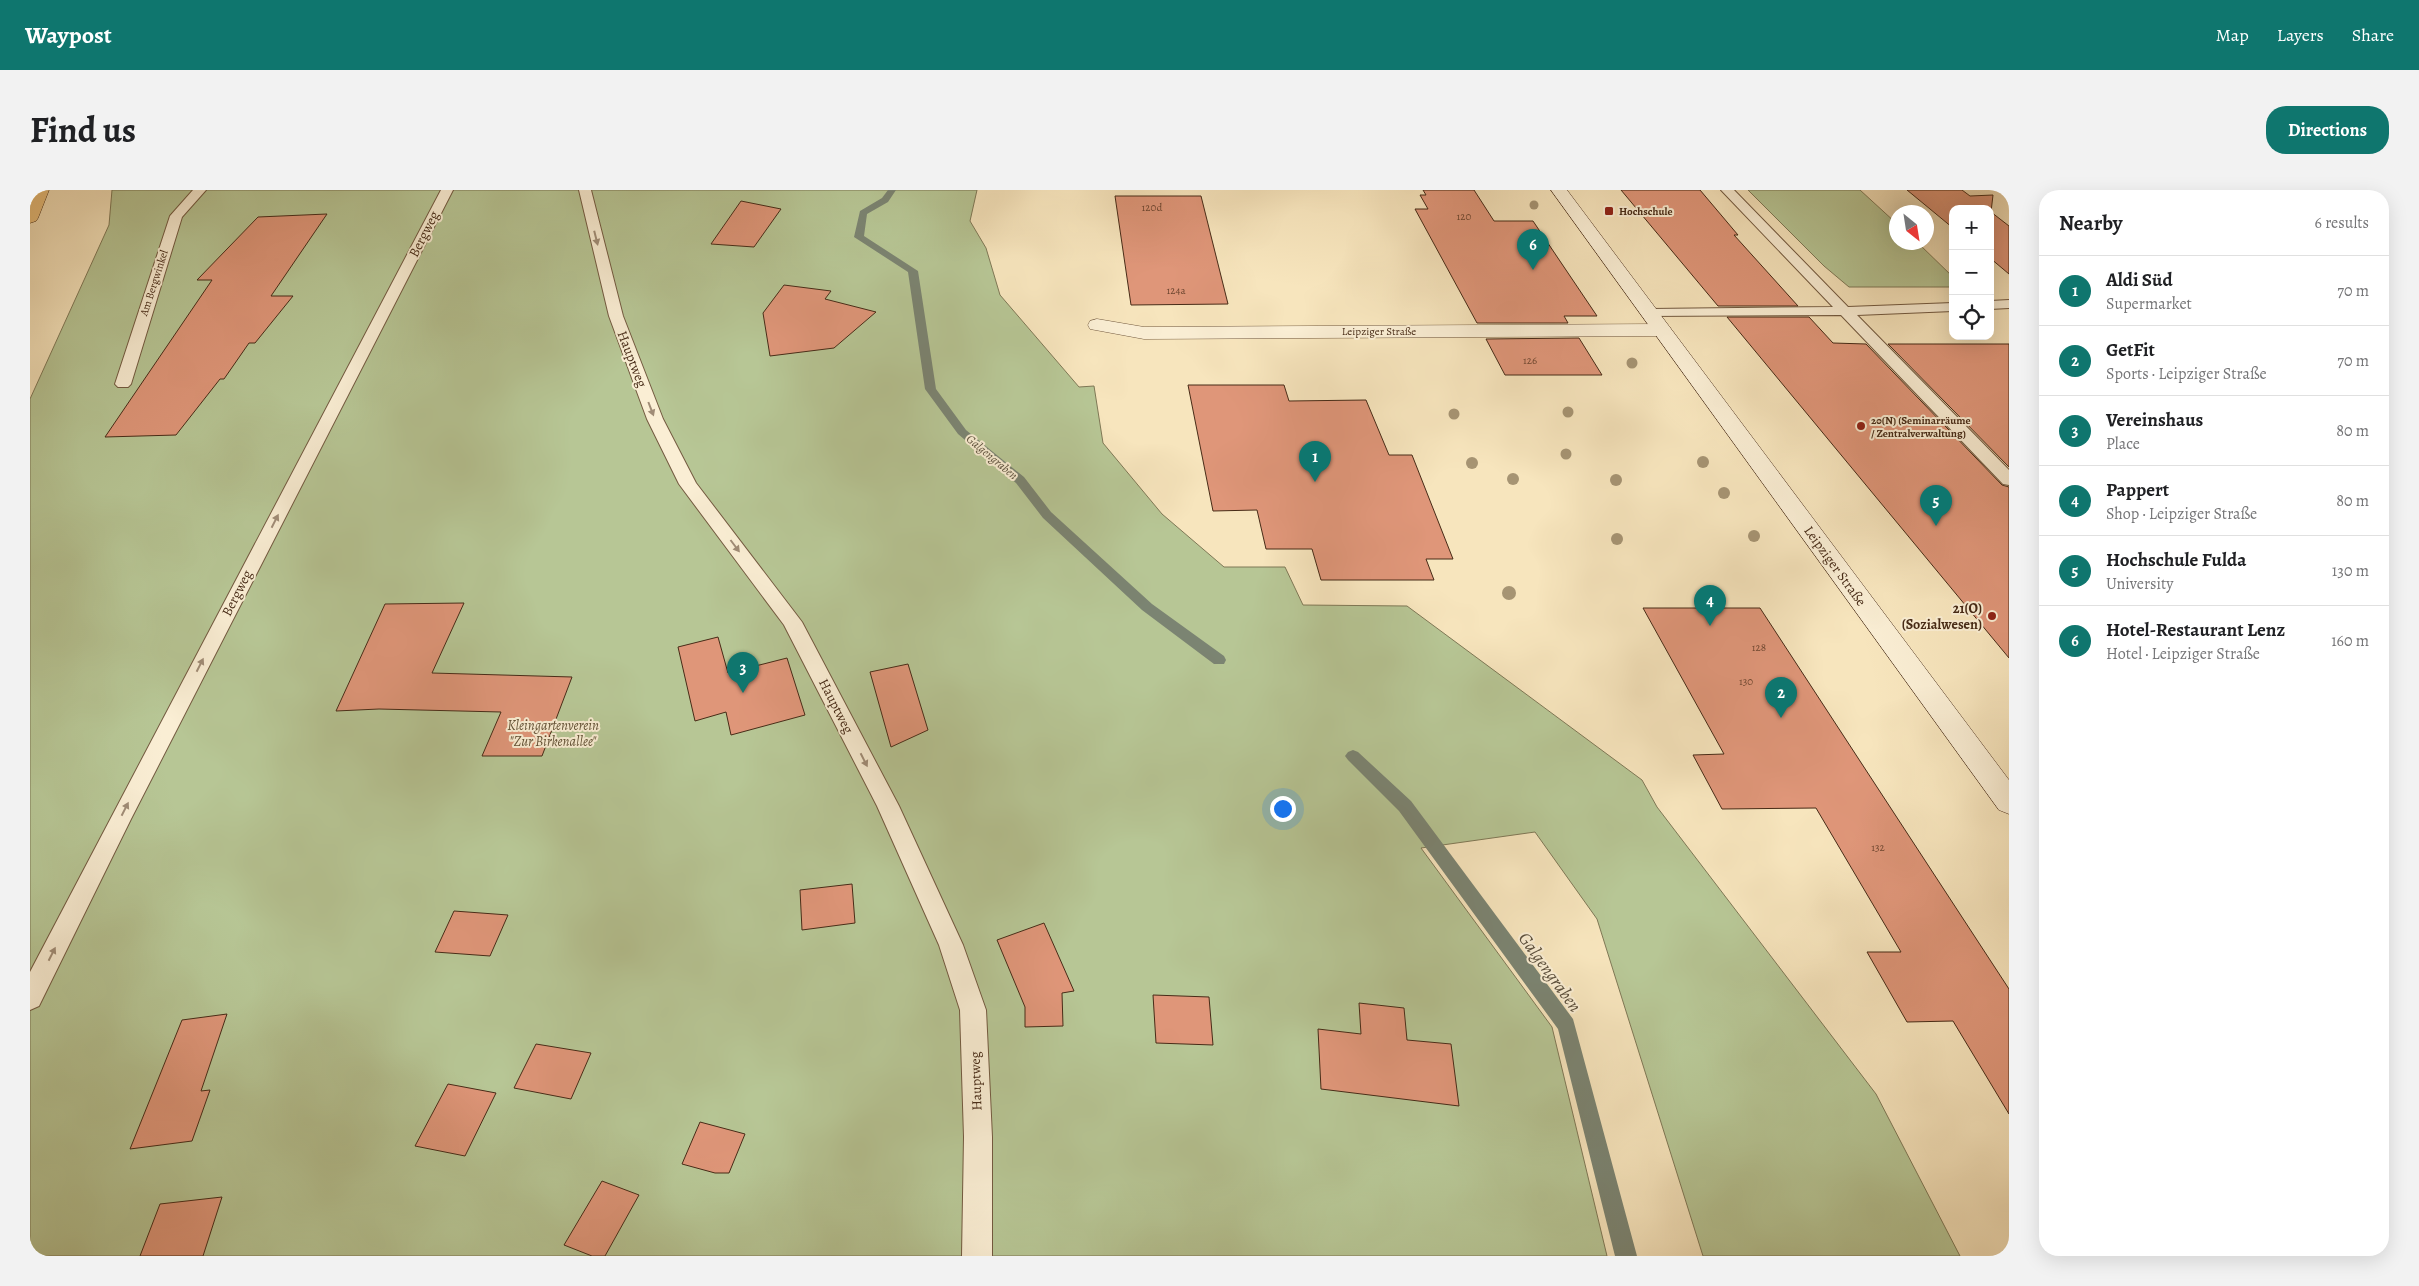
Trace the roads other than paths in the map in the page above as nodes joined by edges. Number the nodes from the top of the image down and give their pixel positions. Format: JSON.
{"nodes":[{"id":1,"x":41,"y":190,"type":"edge"},
{"id":2,"x":200,"y":190,"type":"edge"},
{"id":3,"x":447,"y":190,"type":"edge"},
{"id":4,"x":585,"y":190,"type":"edge"},
{"id":5,"x":1559,"y":190,"type":"edge"},
{"id":6,"x":1727,"y":190,"type":"edge"},
{"id":7,"x":30,"y":218,"type":"edge"},
{"id":8,"x":2009,"y":304,"type":"edge"},
{"id":9,"x":1994,"y":305,"type":"edge"},
{"id":10,"x":1949,"y":306,"type":"edge"},
{"id":11,"x":1847,"y":311,"type":"junction"},
{"id":12,"x":1656,"y":321,"type":"junction"},
{"id":13,"x":1097,"y":325,"type":"dead end"},
{"id":14,"x":122,"y":384,"type":"dead end"},
{"id":15,"x":2009,"y":480,"type":"edge"},
{"id":16,"x":2009,"y":802,"type":"edge"},
{"id":17,"x":30,"y":998,"type":"edge"},
{"id":18,"x":977,"y":1256,"type":"edge"}],
"edges":[{"from":1,"to":7,"type":"highway"},
{"from":2,"to":14,"type":"lane","name":"Am Bergwinkel"},
{"from":17,"to":3,"type":"lane","name":"Bergweg","one_way":true},
{"from":4,"to":18,"type":"lane","name":"Hauptweg","one_way":true},
{"from":5,"to":12,"type":"main road","name":"Leipziger Straße"},
{"from":6,"to":11,"type":"lane"},
{"from":8,"to":9,"type":"lane"},
{"from":10,"to":11,"type":"lane"},
{"from":11,"to":12,"type":"lane"},
{"from":11,"to":15,"type":"lane"},
{"from":12,"to":13,"type":"main road","name":"Leipziger Straße"},
{"from":12,"to":16,"type":"main road","name":"Leipziger Straße"}]}
